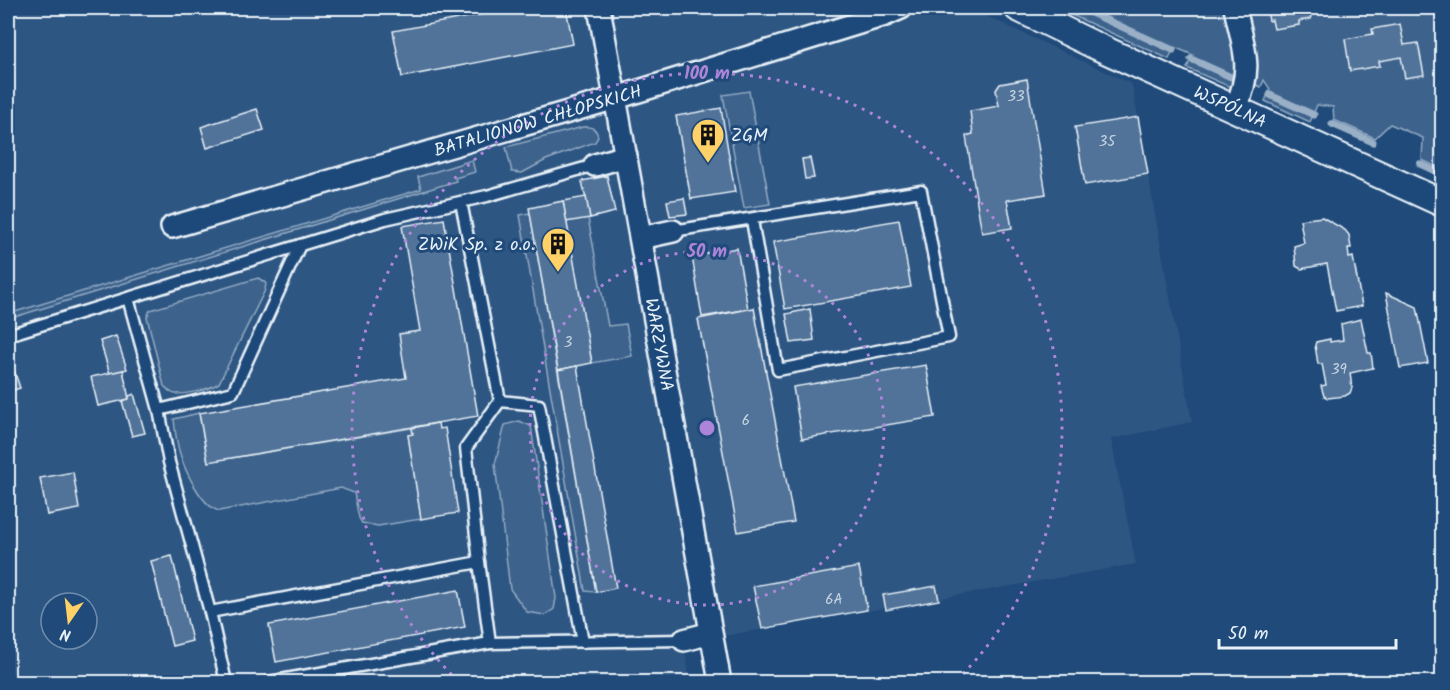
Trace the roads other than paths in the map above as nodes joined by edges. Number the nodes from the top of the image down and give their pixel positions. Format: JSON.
{"nodes":[{"id":1,"x":599,"y":8,"type":"edge"},
{"id":2,"x":901,"y":8,"type":"edge"},
{"id":3,"x":1018,"y":8,"type":"edge"},
{"id":4,"x":1236,"y":8,"type":"edge"},
{"id":5,"x":616,"y":98,"type":"junction"},
{"id":6,"x":1235,"y":109,"type":"junction"},
{"id":7,"x":626,"y":156,"type":"junction"},
{"id":8,"x":595,"y":165,"type":"joint"},
{"id":9,"x":462,"y":202,"type":"junction"},
{"id":10,"x":1443,"y":203,"type":"edge"},
{"id":11,"x":752,"y":220,"type":"junction"},
{"id":12,"x":171,"y":227,"type":"dead end"},
{"id":13,"x":673,"y":231,"type":"joint"},
{"id":14,"x":641,"y":238,"type":"junction"},
{"id":15,"x":300,"y":245,"type":"junction"},
{"id":16,"x":128,"y":298,"type":"junction"},
{"id":17,"x":8,"y":335,"type":"edge"},
{"id":18,"x":500,"y":401,"type":"junction"},
{"id":19,"x":159,"y":410,"type":"junction"},
{"id":20,"x":479,"y":562,"type":"junction"},
{"id":21,"x":210,"y":612,"type":"junction"},
{"id":22,"x":711,"y":633,"type":"junction"},
{"id":23,"x":684,"y":640,"type":"joint"},
{"id":24,"x":583,"y":642,"type":"junction"},
{"id":25,"x":490,"y":643,"type":"junction"},
{"id":26,"x":226,"y":682,"type":"edge"},
{"id":27,"x":269,"y":682,"type":"edge"},
{"id":28,"x":720,"y":682,"type":"edge"}],
"edges":[{"from":1,"to":5,"type":"street","name":"WARZYWNA"},
{"from":2,"to":5,"type":"street","name":"BATALIONÓW CHŁOPSKICH"},
{"from":3,"to":6,"type":"street","name":"WSPÓLNA"},
{"from":4,"to":6,"type":"street"},
{"from":5,"to":7,"type":"street","name":"WARZYWNA"},
{"from":5,"to":12,"type":"street","name":"BATALIONÓW CHŁOPSKICH"},
{"from":6,"to":10,"type":"street","name":"WSPÓLNA"},
{"from":7,"to":8,"type":"street"},
{"from":7,"to":14,"type":"street","name":"WARZYWNA"},
{"from":8,"to":9,"type":"lane"},
{"from":9,"to":15,"type":"lane"},
{"from":9,"to":18,"type":"lane"},
{"from":11,"to":11,"type":"lane"},
{"from":11,"to":13,"type":"lane"},
{"from":13,"to":14,"type":"street"},
{"from":14,"to":22,"type":"street","name":"WARZYWNA"},
{"from":15,"to":16,"type":"lane"},
{"from":15,"to":19,"type":"lane"},
{"from":16,"to":17,"type":"lane"},
{"from":16,"to":19,"type":"lane"},
{"from":18,"to":20,"type":"lane"},
{"from":18,"to":24,"type":"lane"},
{"from":19,"to":21,"type":"lane"},
{"from":20,"to":21,"type":"lane"},
{"from":20,"to":25,"type":"lane"},
{"from":21,"to":26,"type":"lane"},
{"from":22,"to":23,"type":"street"},
{"from":22,"to":28,"type":"street","name":"WARZYWNA"},
{"from":23,"to":24,"type":"lane"},
{"from":24,"to":25,"type":"lane"},
{"from":25,"to":27,"type":"lane"}]}
